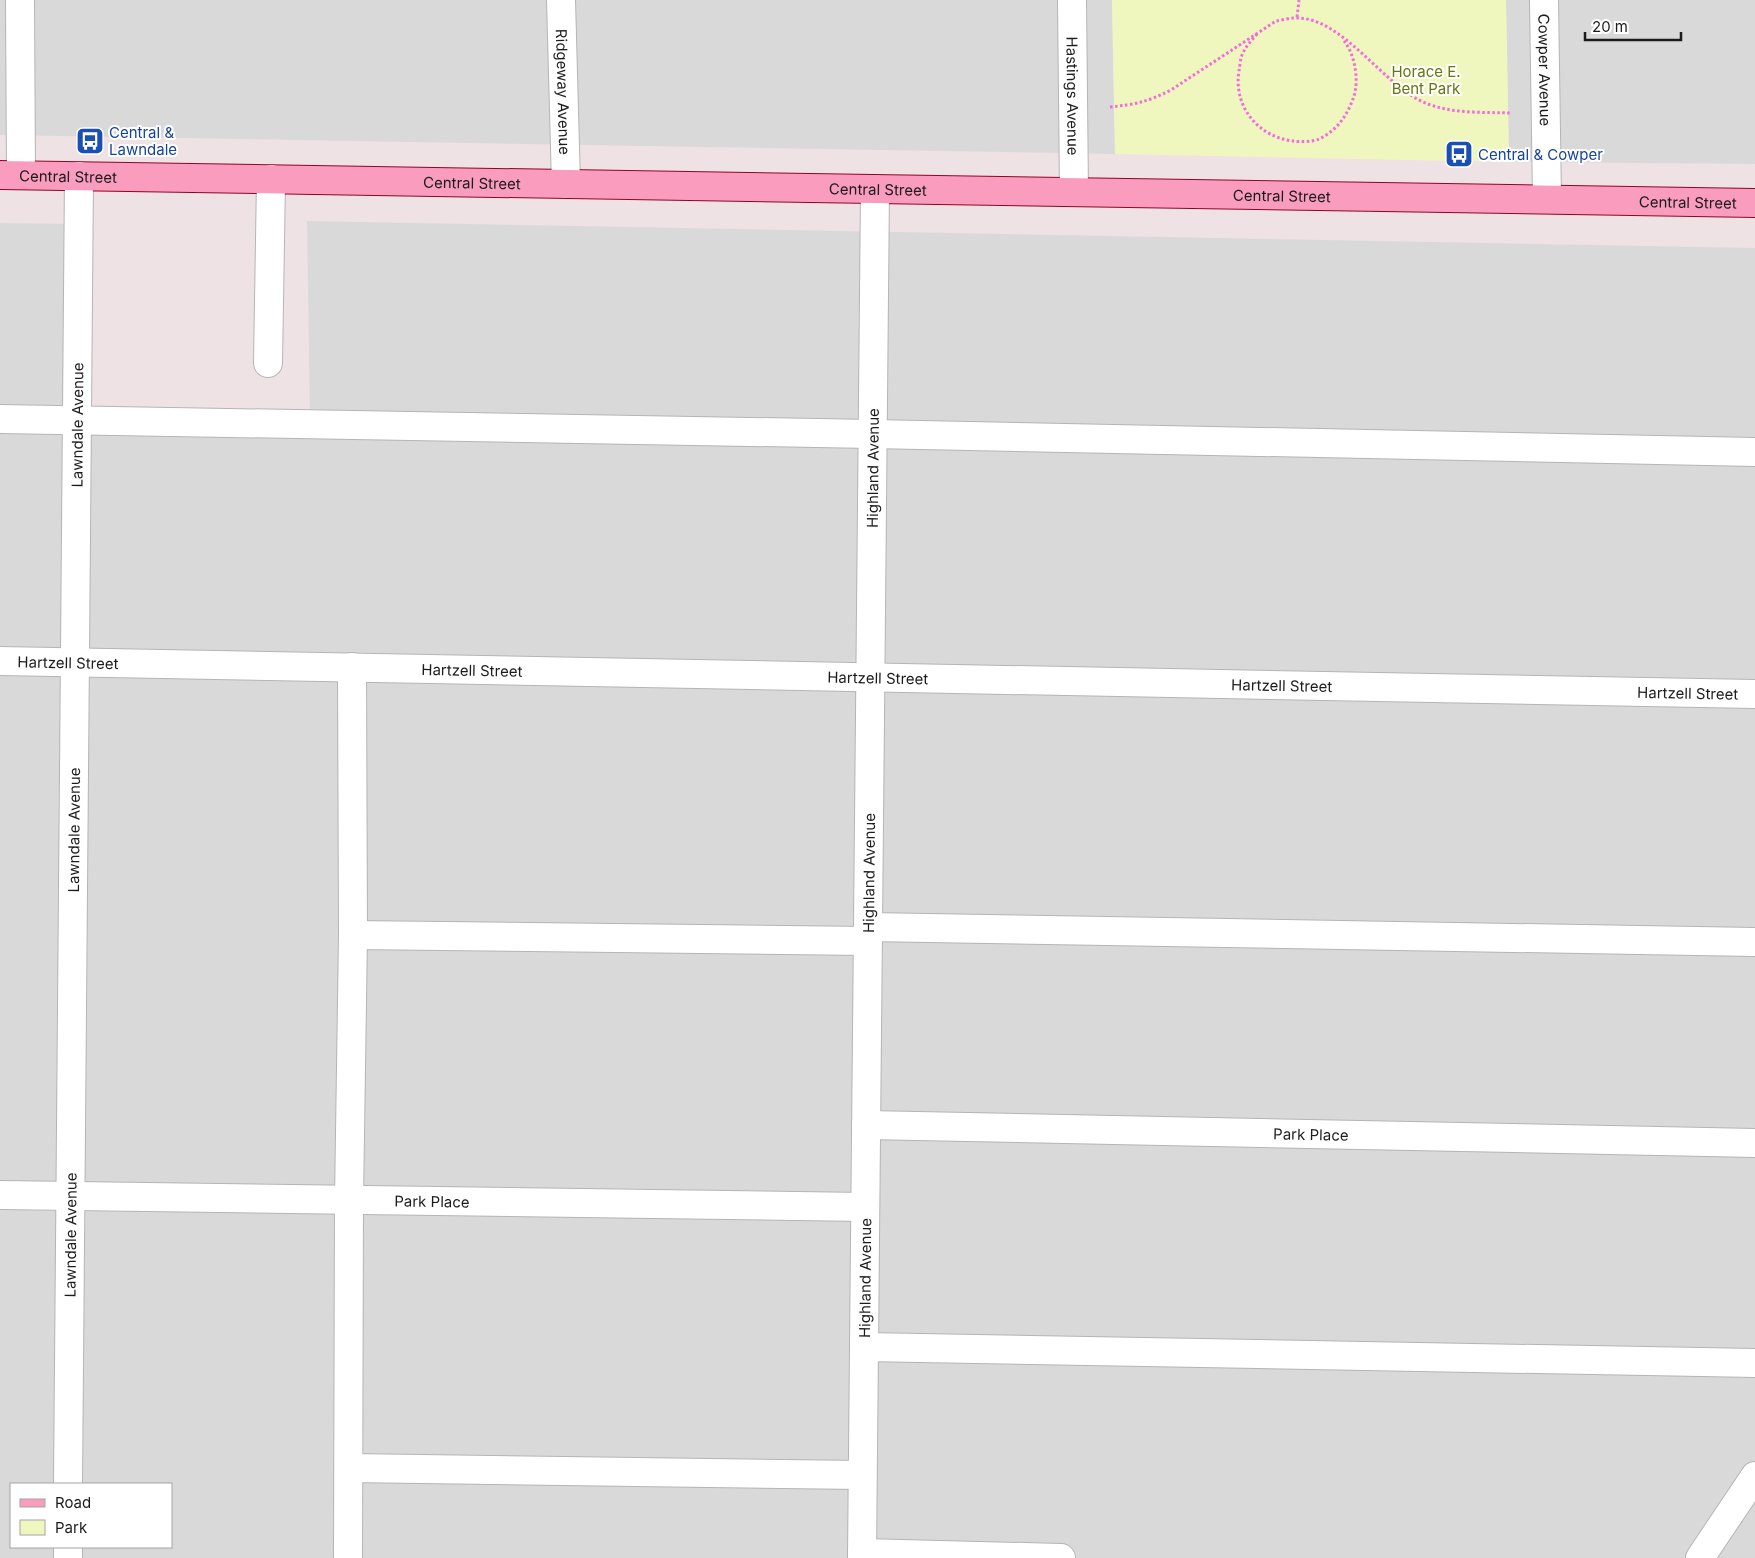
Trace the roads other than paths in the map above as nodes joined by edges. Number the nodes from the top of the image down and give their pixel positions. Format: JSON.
{"nodes":[{"id":1,"x":20,"y":0,"type":"edge"},
{"id":2,"x":561,"y":0,"type":"edge"},
{"id":3,"x":1072,"y":0,"type":"edge"},
{"id":4,"x":1544,"y":0,"type":"edge"},
{"id":5,"x":10,"y":175,"type":"edge"},
{"id":6,"x":79,"y":176,"type":"junction"},
{"id":7,"x":271,"y":179,"type":"junction"},
{"id":8,"x":566,"y":184,"type":"junction"},
{"id":9,"x":875,"y":189,"type":"junction"},
{"id":10,"x":1074,"y":192,"type":"junction"},
{"id":11,"x":1547,"y":199,"type":"junction"},
{"id":12,"x":1755,"y":203,"type":"edge"},
{"id":13,"x":268,"y":363,"type":"dead end"},
{"id":14,"x":0,"y":419,"type":"edge"},
{"id":15,"x":77,"y":421,"type":"junction"},
{"id":16,"x":872,"y":434,"type":"junction"},
{"id":17,"x":1755,"y":452,"type":"edge"},
{"id":18,"x":0,"y":661,"type":"edge"},
{"id":19,"x":75,"y":662,"type":"junction"},
{"id":20,"x":352,"y":667,"type":"junction"},
{"id":21,"x":870,"y":677,"type":"junction"},
{"id":22,"x":1755,"y":694,"type":"edge"},
{"id":23,"x":868,"y":934,"type":"junction"},
{"id":24,"x":353,"y":935,"type":"junction"},
{"id":25,"x":1755,"y":942,"type":"edge"},
{"id":26,"x":866,"y":1125,"type":"junction"},
{"id":27,"x":1755,"y":1142,"type":"edge"},
{"id":28,"x":0,"y":1195,"type":"edge"},
{"id":29,"x":70,"y":1196,"type":"junction"},
{"id":30,"x":349,"y":1200,"type":"junction"},
{"id":31,"x":865,"y":1207,"type":"junction"},
{"id":32,"x":864,"y":1347,"type":"junction"},
{"id":33,"x":1755,"y":1363,"type":"edge"},
{"id":34,"x":349,"y":1468,"type":"junction"},
{"id":35,"x":862,"y":1475,"type":"junction"},
{"id":36,"x":1755,"y":1476,"type":"edge"},
{"id":37,"x":68,"y":1483,"type":"edge"},
{"id":38,"x":862,"y":1556,"type":"edge"},
{"id":39,"x":348,"y":1558,"type":"edge"},
{"id":40,"x":1061,"y":1558,"type":"edge"},
{"id":41,"x":1700,"y":1558,"type":"edge"}],
"edges":[{"from":1,"to":5,"type":"street"},
{"from":2,"to":8,"type":"street","name":"Ridgeway Avenue"},
{"from":3,"to":10,"type":"street","name":"Hastings Avenue"},
{"from":4,"to":11,"type":"street","name":"Cowper Avenue"},
{"from":5,"to":6,"type":"main road","name":"Central Street"},
{"from":6,"to":7,"type":"main road","name":"Central Street"},
{"from":6,"to":15,"type":"street","name":"Lawndale Avenue"},
{"from":7,"to":8,"type":"main road","name":"Central Street"},
{"from":7,"to":13,"type":"street"},
{"from":8,"to":9,"type":"main road","name":"Central Street"},
{"from":9,"to":10,"type":"main road","name":"Central Street"},
{"from":9,"to":16,"type":"street","name":"Highland Avenue"},
{"from":10,"to":11,"type":"main road","name":"Central Street"},
{"from":11,"to":12,"type":"main road","name":"Central Street"},
{"from":14,"to":15,"type":"street"},
{"from":15,"to":16,"type":"street"},
{"from":15,"to":19,"type":"street","name":"Lawndale Avenue"},
{"from":16,"to":17,"type":"street"},
{"from":16,"to":21,"type":"street","name":"Highland Avenue"},
{"from":18,"to":19,"type":"street","name":"Hartzell Street"},
{"from":19,"to":20,"type":"street","name":"Hartzell Street"},
{"from":19,"to":29,"type":"street","name":"Lawndale Avenue"},
{"from":20,"to":21,"type":"street","name":"Hartzell Street"},
{"from":20,"to":24,"type":"street"},
{"from":21,"to":22,"type":"street","name":"Hartzell Street"},
{"from":21,"to":23,"type":"street","name":"Highland Avenue"},
{"from":23,"to":24,"type":"street"},
{"from":23,"to":25,"type":"street"},
{"from":23,"to":26,"type":"street","name":"Highland Avenue"},
{"from":24,"to":30,"type":"street"},
{"from":26,"to":27,"type":"street","name":"Park Place"},
{"from":26,"to":31,"type":"street","name":"Highland Avenue"},
{"from":28,"to":29,"type":"street","name":"Park Place"},
{"from":29,"to":30,"type":"street","name":"Park Place"},
{"from":29,"to":37,"type":"street","name":"Lawndale Avenue"},
{"from":30,"to":31,"type":"street","name":"Park Place"},
{"from":30,"to":34,"type":"street"},
{"from":31,"to":32,"type":"street","name":"Highland Avenue"},
{"from":32,"to":33,"type":"street"},
{"from":32,"to":35,"type":"street","name":"Highland Avenue"},
{"from":34,"to":35,"type":"street"},
{"from":34,"to":39,"type":"street"},
{"from":35,"to":38,"type":"street","name":"Highland Avenue"},
{"from":36,"to":41,"type":"street"},
{"from":38,"to":40,"type":"street"}]}
